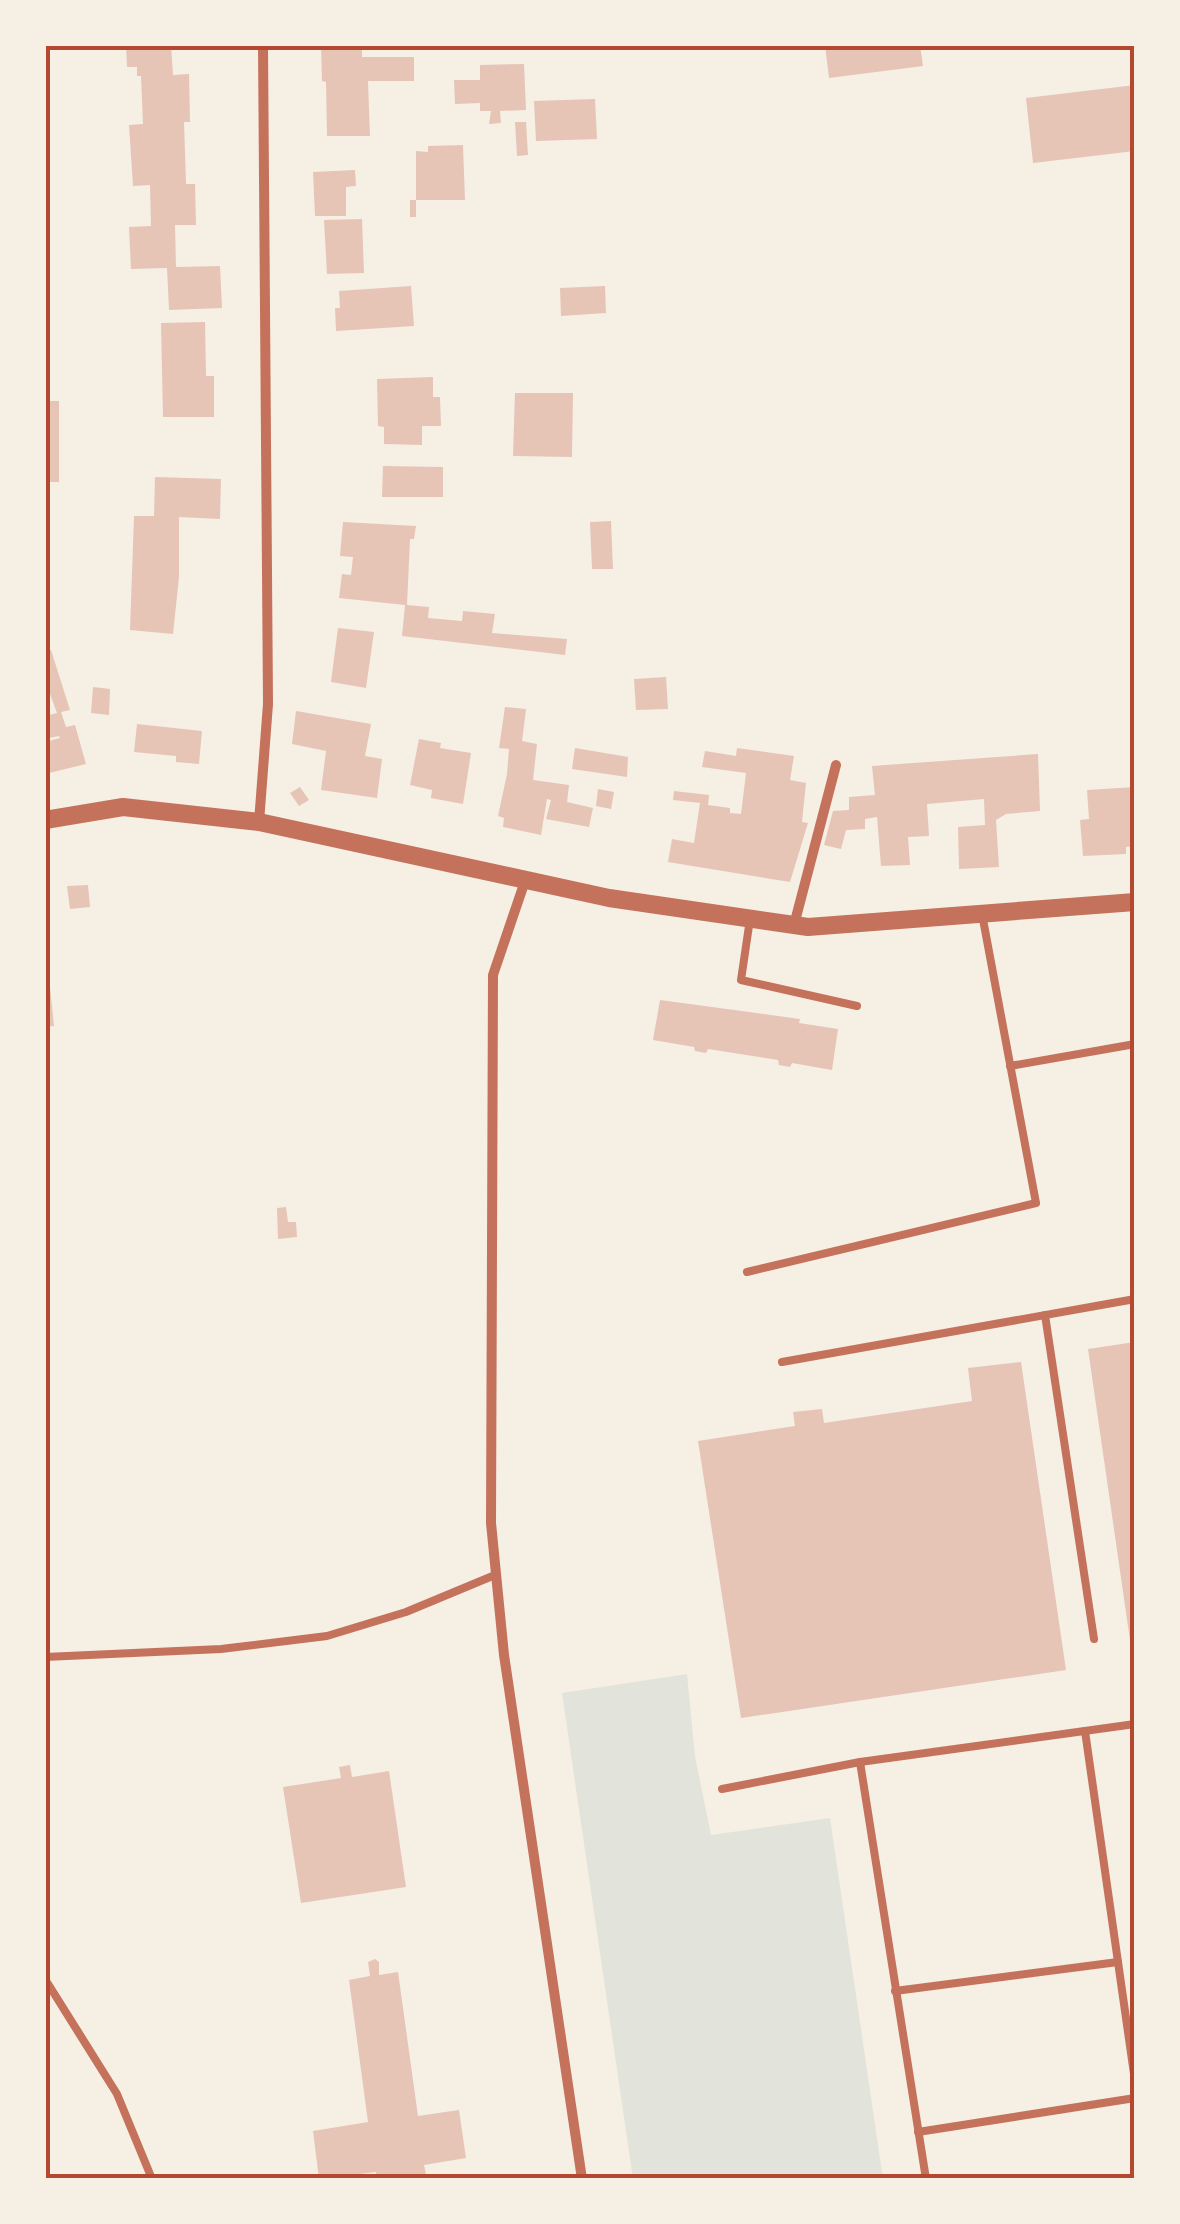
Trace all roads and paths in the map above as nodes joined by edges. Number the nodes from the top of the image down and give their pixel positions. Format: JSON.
{"nodes":[{"id":1,"x":264,"y":45,"type":"edge"},
{"id":2,"x":836,"y":765,"type":"dead end"},
{"id":3,"x":45,"y":820,"type":"edge"},
{"id":4,"x":259,"y":822,"type":"junction"},
{"id":5,"x":525,"y":881,"type":"junction"},
{"id":6,"x":1135,"y":902,"type":"edge"},
{"id":7,"x":982,"y":914,"type":"junction"},
{"id":8,"x":750,"y":919,"type":"junction"},
{"id":9,"x":794,"y":925,"type":"junction"},
{"id":10,"x":857,"y":1006,"type":"dead end"},
{"id":11,"x":1135,"y":1044,"type":"edge"},
{"id":12,"x":1010,"y":1066,"type":"junction"},
{"id":13,"x":746,"y":1272,"type":"dead end"},
{"id":14,"x":1135,"y":1299,"type":"edge"},
{"id":15,"x":1045,"y":1315,"type":"junction"},
{"id":16,"x":782,"y":1362,"type":"dead end"},
{"id":17,"x":495,"y":1575,"type":"junction"},
{"id":18,"x":1094,"y":1639,"type":"dead end"},
{"id":19,"x":45,"y":1657,"type":"edge"},
{"id":20,"x":1135,"y":1724,"type":"edge"},
{"id":21,"x":1085,"y":1731,"type":"junction"},
{"id":22,"x":860,"y":1762,"type":"junction"},
{"id":23,"x":722,"y":1790,"type":"dead end"},
{"id":24,"x":1118,"y":1962,"type":"junction"},
{"id":25,"x":45,"y":1979,"type":"edge"},
{"id":26,"x":896,"y":1991,"type":"junction"},
{"id":27,"x":1135,"y":2081,"type":"edge"},
{"id":28,"x":1135,"y":2098,"type":"edge"},
{"id":29,"x":918,"y":2132,"type":"junction"},
{"id":30,"x":152,"y":2179,"type":"edge"},
{"id":31,"x":582,"y":2179,"type":"edge"},
{"id":32,"x":926,"y":2179,"type":"edge"}],
"edges":[{"from":1,"to":4,"type":"street"},
{"from":2,"to":9,"type":"street"},
{"from":3,"to":4,"type":"street"},
{"from":4,"to":5,"type":"street"},
{"from":5,"to":8,"type":"street"},
{"from":5,"to":17,"type":"street"},
{"from":6,"to":7,"type":"street"},
{"from":7,"to":9,"type":"street"},
{"from":7,"to":12,"type":"lane"},
{"from":8,"to":9,"type":"street"},
{"from":8,"to":10,"type":"lane"},
{"from":11,"to":12,"type":"lane"},
{"from":12,"to":13,"type":"lane"},
{"from":14,"to":15,"type":"lane"},
{"from":15,"to":16,"type":"lane"},
{"from":15,"to":18,"type":"lane"},
{"from":17,"to":19,"type":"lane"},
{"from":17,"to":31,"type":"street"},
{"from":20,"to":21,"type":"lane"},
{"from":21,"to":22,"type":"lane"},
{"from":21,"to":24,"type":"lane"},
{"from":22,"to":23,"type":"lane"},
{"from":22,"to":26,"type":"lane"},
{"from":24,"to":26,"type":"lane"},
{"from":24,"to":27,"type":"lane"},
{"from":25,"to":30,"type":"lane"},
{"from":26,"to":29,"type":"lane"},
{"from":28,"to":29,"type":"lane"},
{"from":29,"to":32,"type":"lane"}]}
